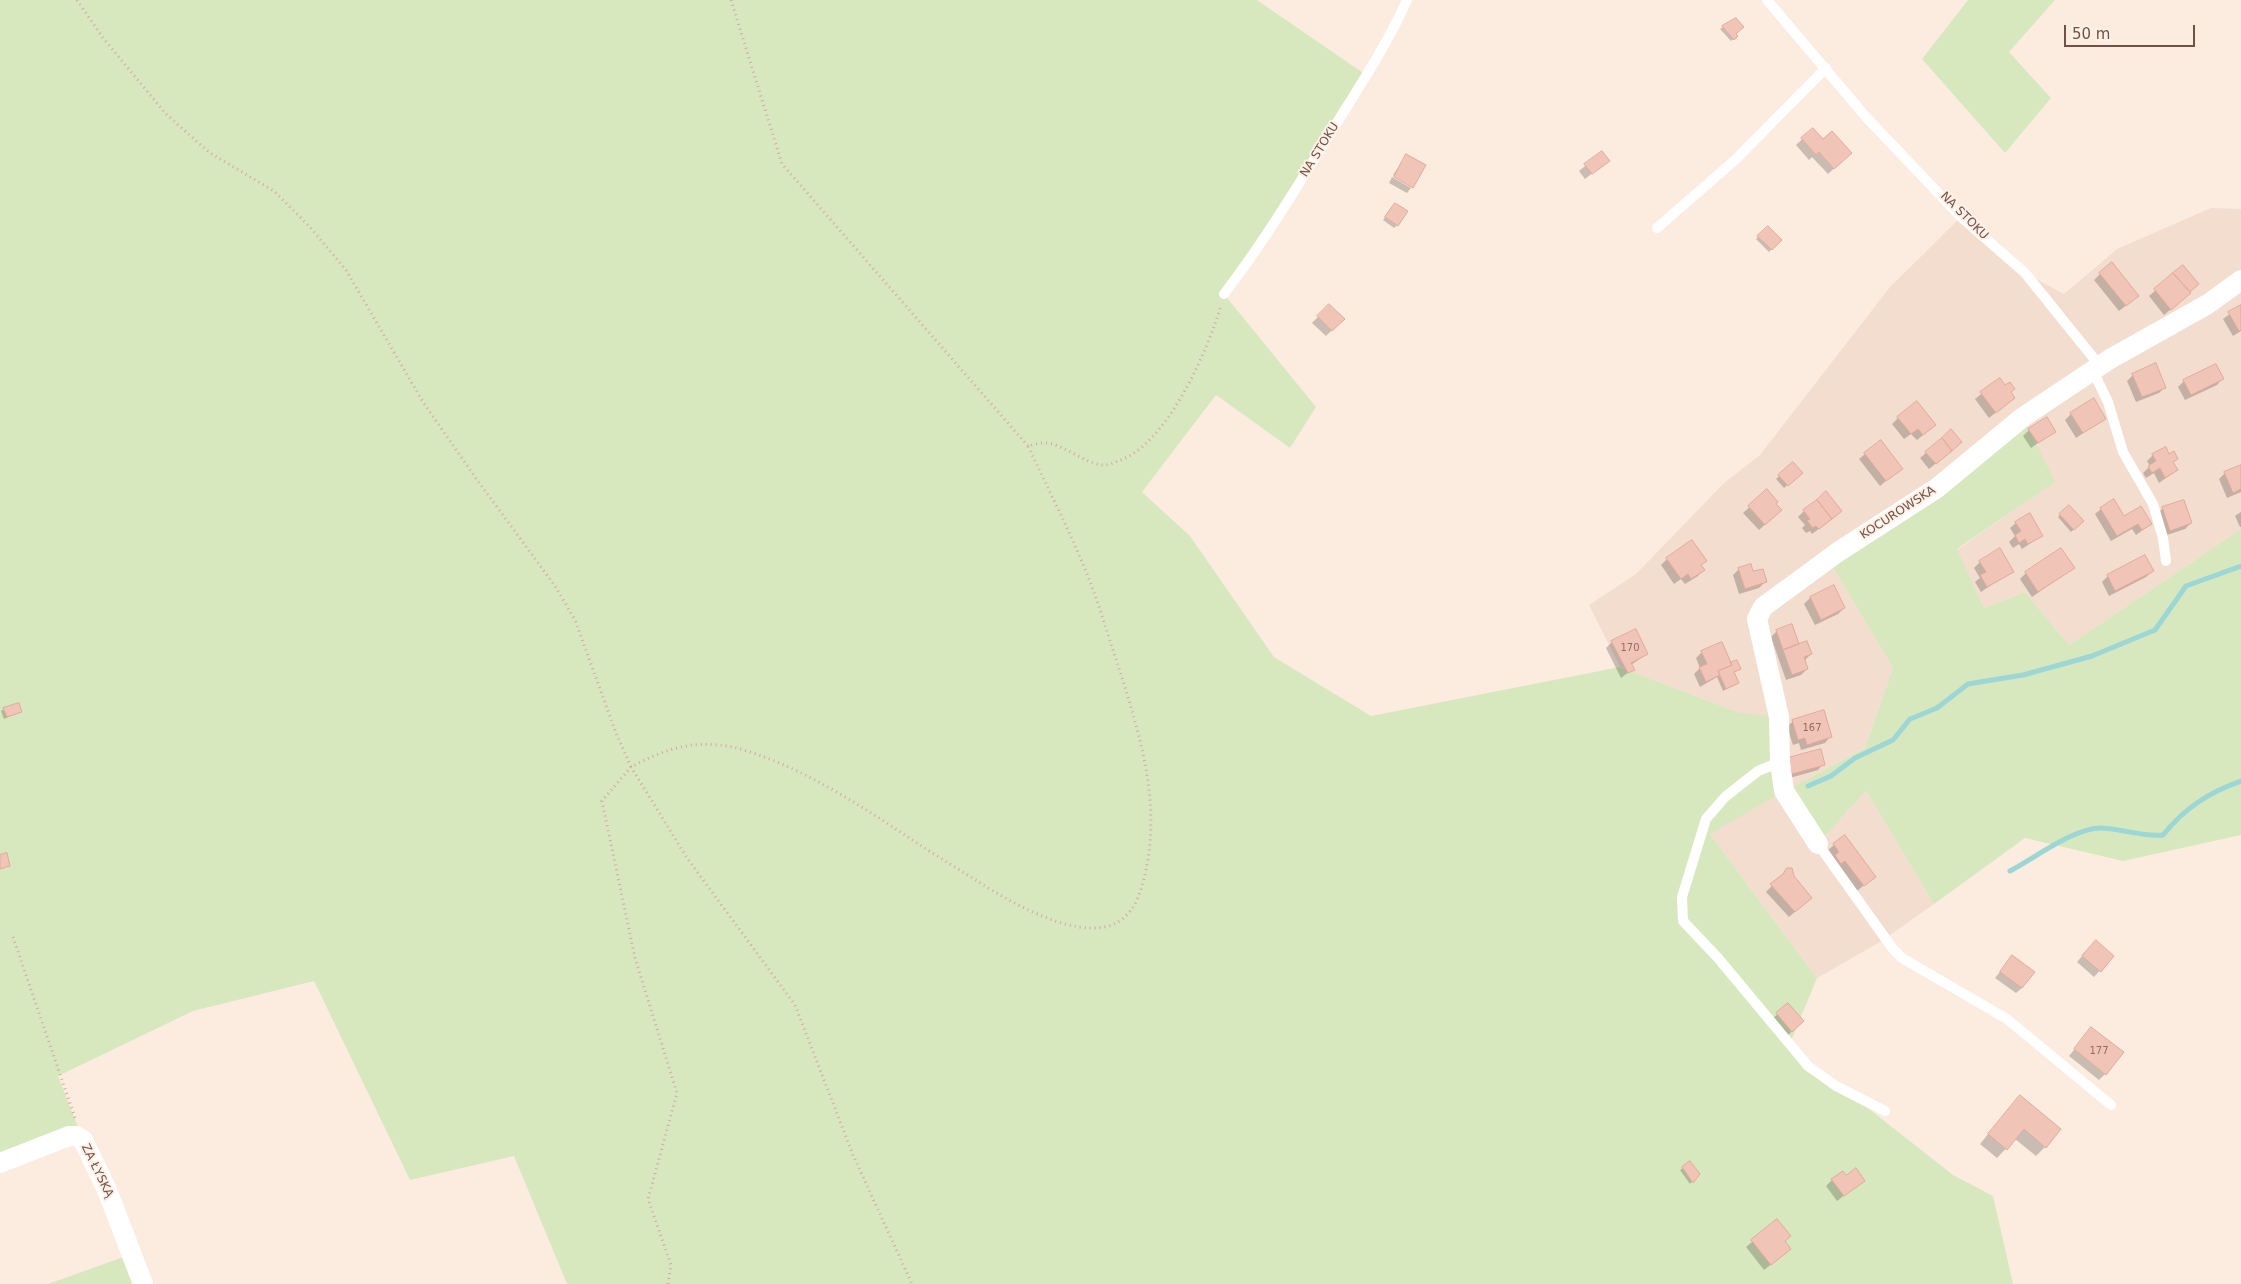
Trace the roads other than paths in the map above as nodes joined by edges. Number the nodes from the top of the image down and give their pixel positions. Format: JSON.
{"nodes":[{"id":1,"x":1407,"y":0,"type":"edge"},
{"id":2,"x":1767,"y":0,"type":"edge"},
{"id":3,"x":1826,"y":68,"type":"junction"},
{"id":4,"x":1657,"y":228,"type":"dead end"},
{"id":5,"x":2241,"y":280,"type":"edge"},
{"id":6,"x":1224,"y":294,"type":"road end"},
{"id":7,"x":2097,"y":368,"type":"junction"},
{"id":8,"x":2166,"y":561,"type":"dead end"},
{"id":9,"x":1780,"y":762,"type":"junction"},
{"id":10,"x":1818,"y":844,"type":"joint"},
{"id":11,"x":2110,"y":1105,"type":"dead end"},
{"id":12,"x":1886,"y":1111,"type":"dead end"},
{"id":13,"x":0,"y":1163,"type":"edge"},
{"id":14,"x":143,"y":1284,"type":"edge"}],
"edges":[{"from":1,"to":6,"type":"lane","name":"NA STOKU"},
{"from":2,"to":3,"type":"lane","name":"NA STOKU"},
{"from":3,"to":4,"type":"lane"},
{"from":3,"to":7,"type":"lane","name":"NA STOKU"},
{"from":5,"to":7,"type":"street","name":"KOCUROWSKA"},
{"from":7,"to":8,"type":"lane","name":"NA STOKU"},
{"from":7,"to":9,"type":"street","name":"KOCUROWSKA"},
{"from":9,"to":10,"type":"street","name":"KOCUROWSKA"},
{"from":9,"to":12,"type":"lane"},
{"from":10,"to":11,"type":"lane"},
{"from":13,"to":14,"type":"street","name":"ZA ŁYSKĄ"}]}
